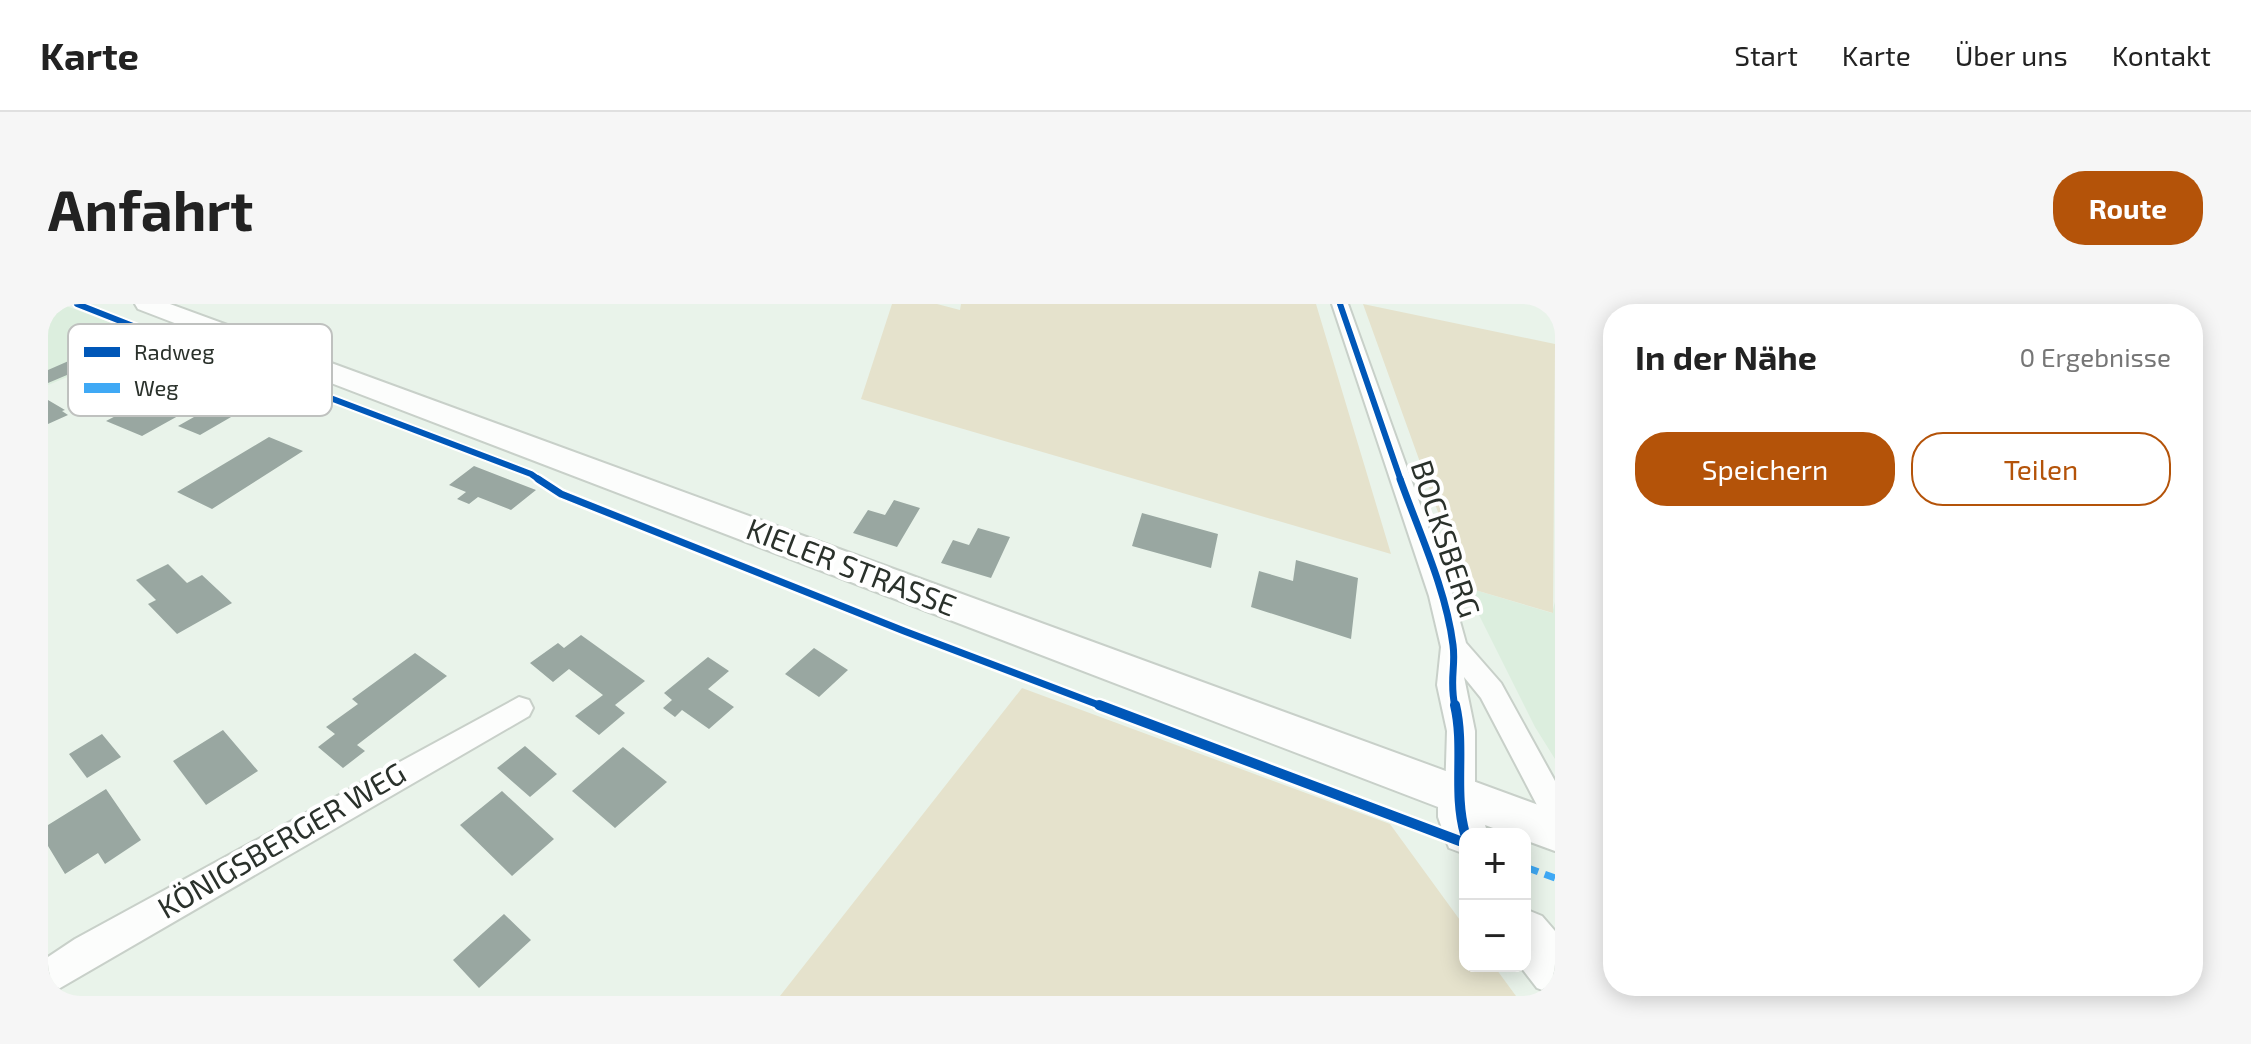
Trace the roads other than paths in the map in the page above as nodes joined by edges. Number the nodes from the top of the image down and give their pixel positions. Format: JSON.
{"nodes":[{"id":1,"x":147,"y":304,"type":"edge"},
{"id":2,"x":1340,"y":304,"type":"edge"},
{"id":3,"x":199,"y":324,"type":"edge"},
{"id":4,"x":332,"y":376,"type":"edge"},
{"id":5,"x":1454,"y":647,"type":"junction"},
{"id":6,"x":519,"y":708,"type":"dead end"},
{"id":7,"x":1463,"y":815,"type":"edge"},
{"id":8,"x":1555,"y":821,"type":"edge"},
{"id":9,"x":1555,"y":831,"type":"edge"},
{"id":10,"x":1531,"y":940,"type":"edge"},
{"id":11,"x":1555,"y":970,"type":"edge"},
{"id":12,"x":48,"y":978,"type":"edge"}],
"edges":[{"from":1,"to":3,"type":"main road","name":"KIELER STRASSE"},
{"from":2,"to":5,"type":"street","name":"BOCKSBERG"},
{"from":4,"to":7,"type":"main road","name":"KIELER STRASSE"},
{"from":5,"to":7,"type":"street","name":"BOCKSBERG"},
{"from":5,"to":8,"type":"street","name":"BOCKSBERG"},
{"from":6,"to":12,"type":"street","name":"KÖNIGSBERGER WEG"},
{"from":7,"to":9,"type":"main road","name":"KIELER STRASSE"},
{"from":10,"to":11,"type":"main road"}]}
